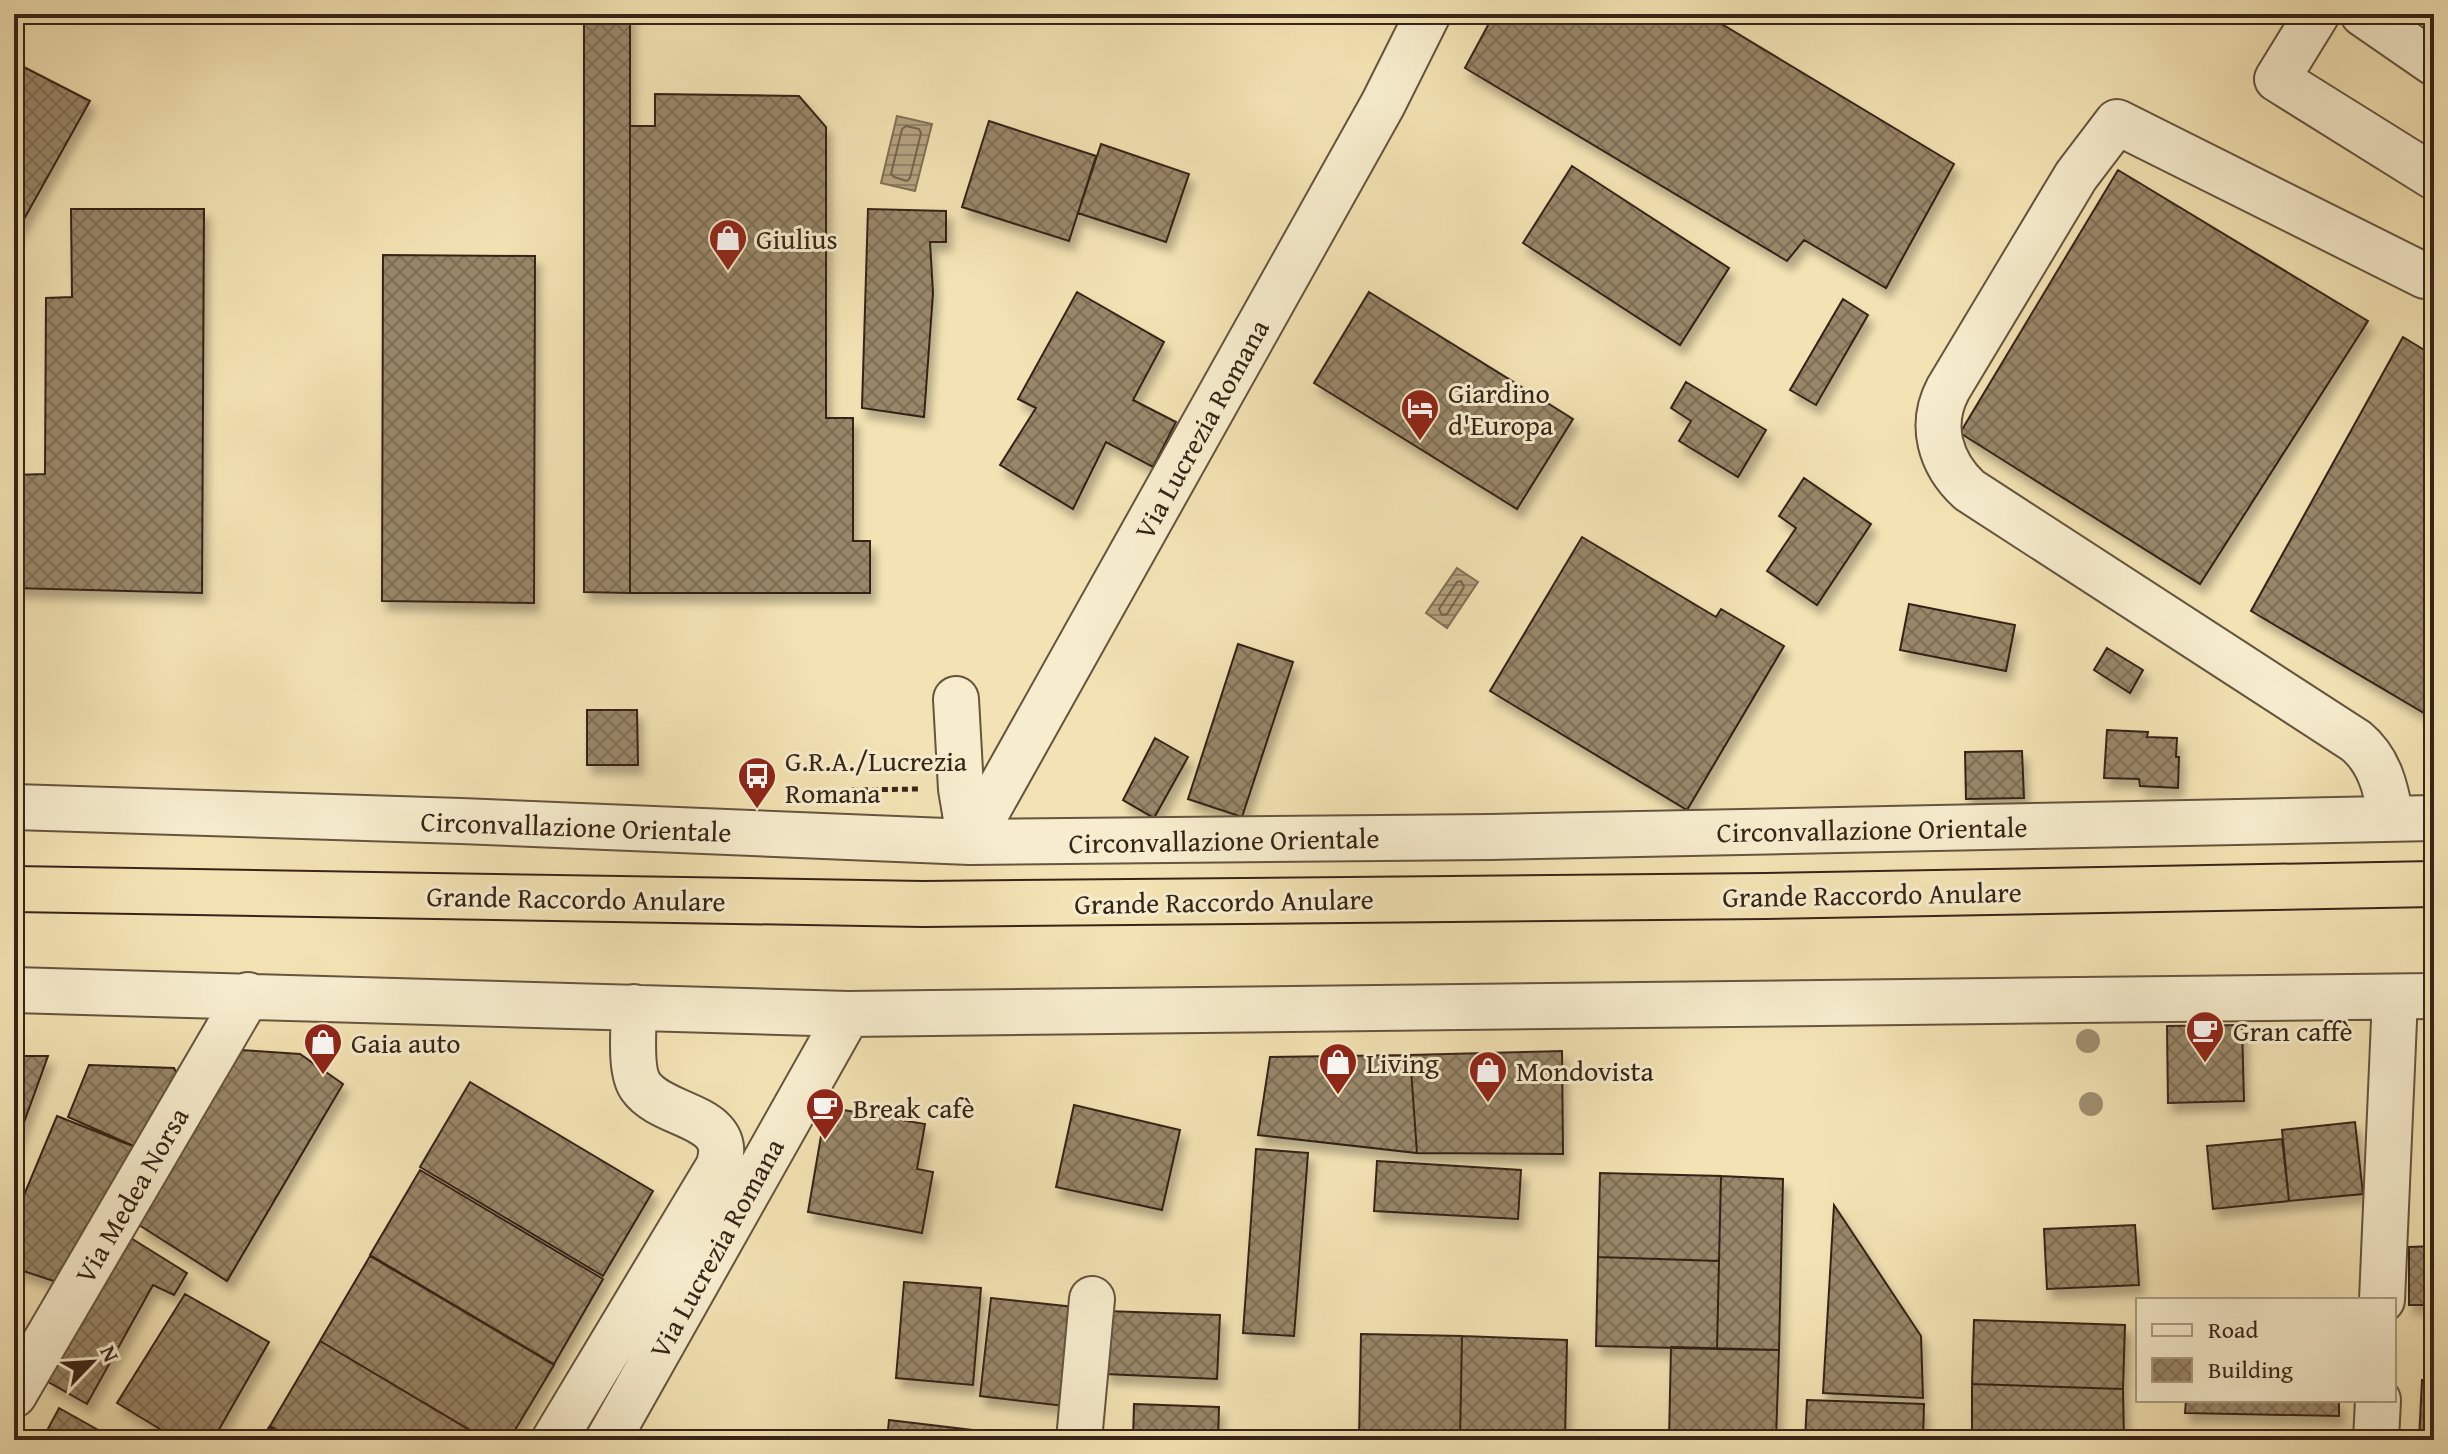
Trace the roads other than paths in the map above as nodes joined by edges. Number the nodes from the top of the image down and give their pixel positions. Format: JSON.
{"nodes":[{"id":1,"x":1428,"y":14,"type":"edge"},
{"id":2,"x":2317,"y":14,"type":"edge"},
{"id":3,"x":2363,"y":14,"type":"edge"},
{"id":4,"x":2434,"y":63,"type":"edge"},
{"id":5,"x":2434,"y":177,"type":"edge"},
{"id":6,"x":2431,"y":273,"type":"edge"},
{"id":7,"x":956,"y":699,"type":"dead end"},
{"id":8,"x":14,"y":807,"type":"edge"},
{"id":9,"x":2391,"y":818,"type":"junction"},
{"id":10,"x":2434,"y":818,"type":"edge"},
{"id":11,"x":970,"y":842,"type":"junction"},
{"id":12,"x":2434,"y":884,"type":"edge"},
{"id":13,"x":14,"y":889,"type":"edge"},
{"id":14,"x":14,"y":990,"type":"edge"},
{"id":15,"x":248,"y":995,"type":"junction"},
{"id":16,"x":2414,"y":996,"type":"edge"},
{"id":17,"x":634,"y":1007,"type":"junction"},
{"id":18,"x":848,"y":1014,"type":"junction"},
{"id":19,"x":2382,"y":1298,"type":"edge"},
{"id":20,"x":1092,"y":1299,"type":"dead end"},
{"id":21,"x":14,"y":1395,"type":"edge"},
{"id":22,"x":2378,"y":1402,"type":"edge"},
{"id":23,"x":554,"y":1440,"type":"edge"},
{"id":24,"x":608,"y":1440,"type":"edge"},
{"id":25,"x":1079,"y":1440,"type":"edge"},
{"id":26,"x":2376,"y":1440,"type":"edge"}],
"edges":[{"from":1,"to":11,"type":"street","name":"Via Lucrezia Romana"},
{"from":2,"to":5,"type":"street"},
{"from":3,"to":4,"type":"street"},
{"from":6,"to":9,"type":"street"},
{"from":7,"to":11,"type":"street"},
{"from":8,"to":11,"type":"street","name":"Circonvallazione Orientale"},
{"from":9,"to":10,"type":"street","name":"Circonvallazione Orientale"},
{"from":9,"to":11,"type":"street","name":"Circonvallazione Orientale"},
{"from":12,"to":13,"type":"highway","name":"Grande Raccordo Anulare"},
{"from":14,"to":15,"type":"street"},
{"from":15,"to":17,"type":"street"},
{"from":15,"to":21,"type":"street","name":"Via Medea Norsa"},
{"from":16,"to":18,"type":"street"},
{"from":16,"to":19,"type":"street"},
{"from":17,"to":18,"type":"street"},
{"from":17,"to":23,"type":"street"},
{"from":18,"to":24,"type":"street","name":"Via Lucrezia Romana"},
{"from":20,"to":25,"type":"street"},
{"from":22,"to":26,"type":"street"}]}
